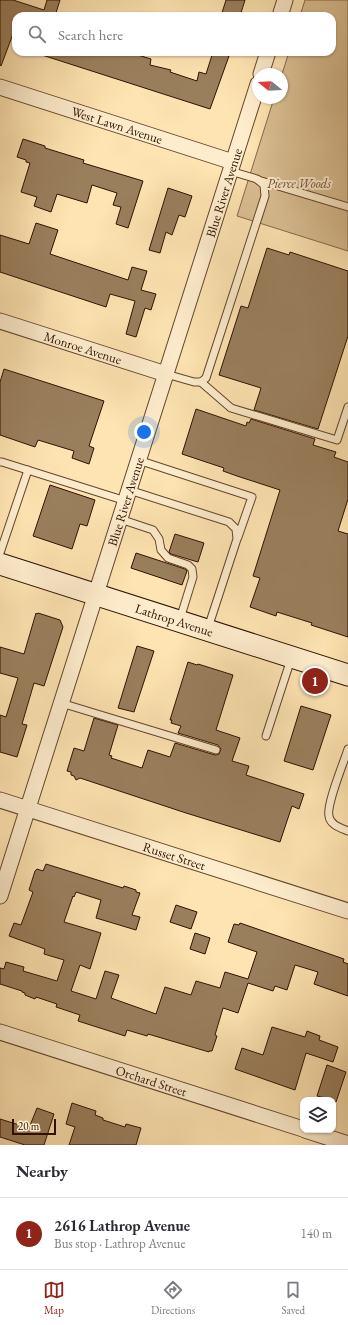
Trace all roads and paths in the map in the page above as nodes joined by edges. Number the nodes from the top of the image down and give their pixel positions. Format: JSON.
{"nodes":[{"id":1,"x":285,"y":0,"type":"edge"},
{"id":2,"x":281,"y":12,"type":"edge"},
{"id":3,"x":267,"y":56,"type":"edge"},
{"id":4,"x":263,"y":68,"type":"edge"},
{"id":5,"x":0,"y":88,"type":"edge"},
{"id":6,"x":252,"y":103,"type":"edge"},
{"id":7,"x":232,"y":167,"type":"junction"},
{"id":8,"x":257,"y":179,"type":"junction"},
{"id":9,"x":348,"y":208,"type":"edge"},
{"id":10,"x":0,"y":321,"type":"edge"},
{"id":11,"x":166,"y":374,"type":"junction"},
{"id":12,"x":201,"y":382,"type":"junction"},
{"id":13,"x":348,"y":407,"type":"edge"},
{"id":14,"x":138,"y":460,"type":"junction"},
{"id":15,"x":0,"y":462,"type":"edge"},
{"id":16,"x":28,"y":470,"type":"junction"},
{"id":17,"x":127,"y":496,"type":"junction"},
{"id":18,"x":120,"y":519,"type":"junction"},
{"id":19,"x":237,"y":540,"type":"junction"},
{"id":20,"x":0,"y":553,"type":"edge"},
{"id":21,"x":0,"y":564,"type":"edge"},
{"id":22,"x":96,"y":594,"type":"junction"},
{"id":23,"x":179,"y":621,"type":"junction"},
{"id":24,"x":207,"y":630,"type":"junction"},
{"id":25,"x":292,"y":657,"type":"junction"},
{"id":26,"x":348,"y":675,"type":"edge"},
{"id":27,"x":61,"y":703,"type":"junction"},
{"id":28,"x":266,"y":736,"type":"dead end"},
{"id":29,"x":348,"y":749,"type":"edge"},
{"id":30,"x":216,"y":750,"type":"dead end"},
{"id":31,"x":0,"y":800,"type":"edge"},
{"id":32,"x":28,"y":809,"type":"junction"},
{"id":33,"x":348,"y":831,"type":"edge"},
{"id":34,"x":0,"y":896,"type":"edge"},
{"id":35,"x":348,"y":911,"type":"edge"},
{"id":36,"x":0,"y":1032,"type":"edge"},
{"id":37,"x":300,"y":1129,"type":"edge"},
{"id":38,"x":313,"y":1133,"type":"edge"},
{"id":39,"x":348,"y":1144,"type":"edge"}],
"edges":[{"from":1,"to":2,"type":"street"},
{"from":3,"to":4,"type":"street"},
{"from":5,"to":7,"type":"street","name":"West Lawn Avenue"},
{"from":6,"to":7,"type":"street","name":"Blue River Avenue"},
{"from":7,"to":8,"type":"lane"},
{"from":7,"to":11,"type":"street","name":"Blue River Avenue"},
{"from":8,"to":9,"type":"lane"},
{"from":8,"to":12,"type":"lane"},
{"from":10,"to":11,"type":"street","name":"Monroe Avenue"},
{"from":11,"to":12,"type":"lane"},
{"from":11,"to":14,"type":"street","name":"Blue River Avenue"},
{"from":12,"to":13,"type":"lane"},
{"from":14,"to":17,"type":"street","name":"Blue River Avenue"},
{"from":14,"to":19,"type":"lane"},
{"from":15,"to":16,"type":"lane"},
{"from":16,"to":17,"type":"lane"},
{"from":16,"to":20,"type":"lane"},
{"from":17,"to":18,"type":"street","name":"Blue River Avenue"},
{"from":17,"to":19,"type":"lane"},
{"from":18,"to":22,"type":"street","name":"Blue River Avenue"},
{"from":18,"to":23,"type":"lane"},
{"from":19,"to":24,"type":"lane"},
{"from":21,"to":22,"type":"street","name":"Lathrop Avenue"},
{"from":22,"to":23,"type":"street","name":"Lathrop Avenue"},
{"from":22,"to":27,"type":"street","name":"Blue River Avenue"},
{"from":23,"to":24,"type":"street","name":"Lathrop Avenue"},
{"from":24,"to":25,"type":"street","name":"Lathrop Avenue"},
{"from":25,"to":26,"type":"street","name":"Lathrop Avenue"},
{"from":25,"to":28,"type":"lane"},
{"from":27,"to":30,"type":"lane"},
{"from":27,"to":32,"type":"street","name":"Blue River Avenue"},
{"from":29,"to":33,"type":"lane"},
{"from":31,"to":32,"type":"street","name":"Russet Street"},
{"from":32,"to":34,"type":"street","name":"Blue River Avenue"},
{"from":32,"to":35,"type":"street","name":"Russet Street"},
{"from":36,"to":37,"type":"street","name":"Orchard Street"},
{"from":38,"to":39,"type":"street","name":"Orchard Street"}]}
